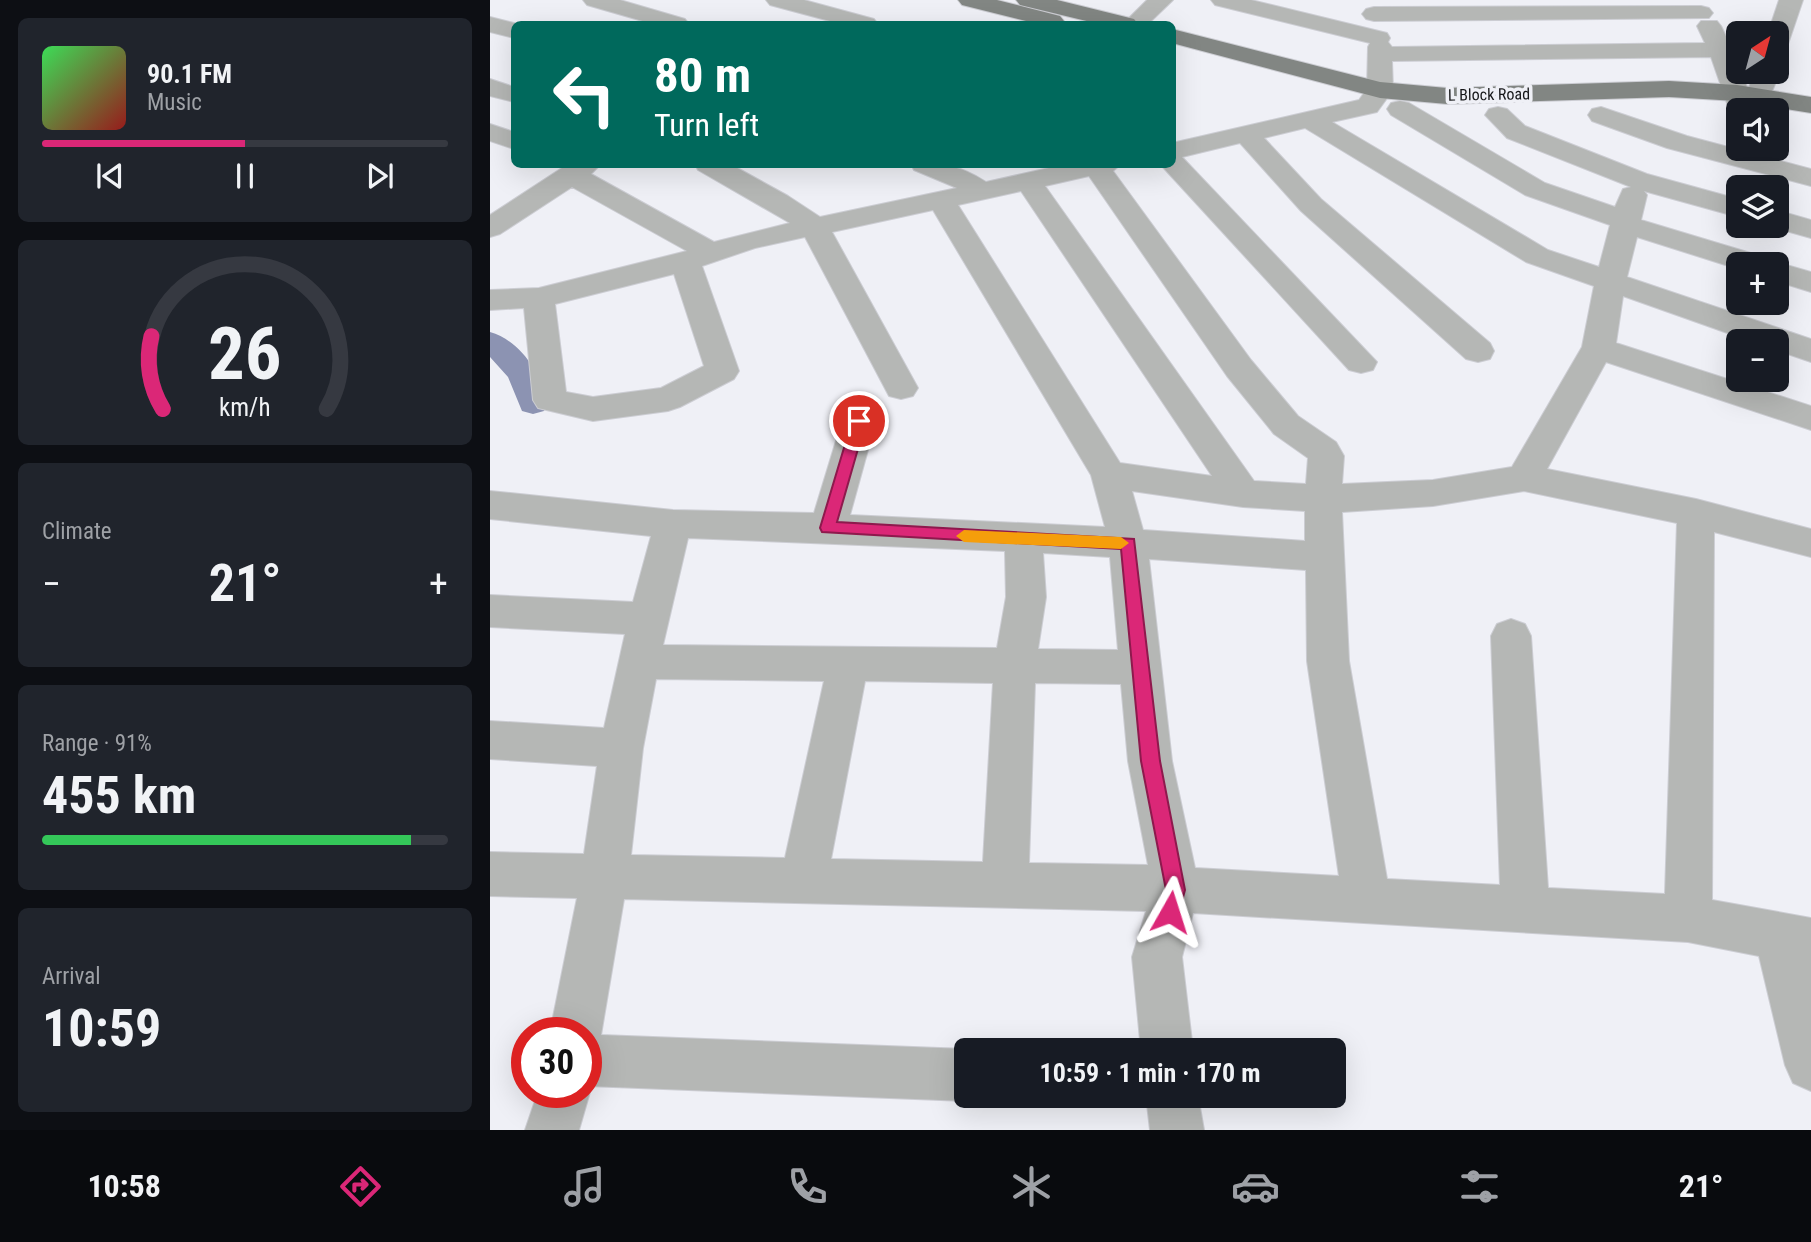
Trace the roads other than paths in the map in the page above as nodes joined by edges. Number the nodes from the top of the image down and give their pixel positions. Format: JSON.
{"nodes":[{"id":1,"x":595,"y":0,"type":"edge"},
{"id":2,"x":778,"y":0,"type":"edge"},
{"id":3,"x":970,"y":0,"type":"edge"},
{"id":4,"x":1028,"y":0,"type":"edge"},
{"id":5,"x":1161,"y":0,"type":"edge"},
{"id":6,"x":1223,"y":0,"type":"edge"},
{"id":7,"x":1791,"y":0,"type":"edge"},
{"id":8,"x":1698,"y":6,"type":"edge"},
{"id":9,"x":821,"y":12,"type":"edge"},
{"id":10,"x":667,"y":21,"type":"edge"},
{"id":11,"x":855,"y":21,"type":"edge"},
{"id":12,"x":1053,"y":21,"type":"edge"},
{"id":13,"x":1114,"y":21,"type":"edge"},
{"id":14,"x":1138,"y":21,"type":"edge"},
{"id":15,"x":1784,"y":21,"type":"edge"},
{"id":16,"x":490,"y":24,"type":"edge"},
{"id":17,"x":1376,"y":27,"type":"edge"},
{"id":18,"x":511,"y":30,"type":"edge"},
{"id":19,"x":1176,"y":37,"type":"edge"},
{"id":20,"x":1721,"y":50,"type":"junction"},
{"id":21,"x":1176,"y":55,"type":"edge"},
{"id":22,"x":1374,"y":98,"type":"junction"},
{"id":23,"x":1749,"y":98,"type":"edge"},
{"id":24,"x":1675,"y":100,"type":"junction"},
{"id":25,"x":1726,"y":103,"type":"edge"},
{"id":26,"x":1789,"y":105,"type":"edge"},
{"id":27,"x":1811,"y":105,"type":"edge"},
{"id":28,"x":1400,"y":109,"type":"junction"},
{"id":29,"x":1789,"y":113,"type":"edge"},
{"id":30,"x":1498,"y":115,"type":"junction"},
{"id":31,"x":1601,"y":115,"type":"junction"},
{"id":32,"x":1811,"y":119,"type":"edge"},
{"id":33,"x":1312,"y":121,"type":"junction"},
{"id":34,"x":490,"y":132,"type":"edge"},
{"id":35,"x":1247,"y":135,"type":"junction"},
{"id":36,"x":511,"y":140,"type":"edge"},
{"id":37,"x":1176,"y":150,"type":"edge"},
{"id":38,"x":1176,"y":166,"type":"edge"},
{"id":39,"x":580,"y":168,"type":"edge"},
{"id":40,"x":715,"y":168,"type":"edge"},
{"id":41,"x":932,"y":168,"type":"edge"},
{"id":42,"x":1092,"y":168,"type":"edge"},
{"id":43,"x":1103,"y":168,"type":"edge"},
{"id":44,"x":1811,"y":178,"type":"edge"},
{"id":45,"x":1637,"y":180,"type":"junction"},
{"id":46,"x":1028,"y":181,"type":"junction"},
{"id":47,"x":963,"y":183,"type":"edge"},
{"id":48,"x":490,"y":199,"type":"edge"},
{"id":49,"x":1726,"y":205,"type":"edge"},
{"id":50,"x":517,"y":210,"type":"junction"},
{"id":51,"x":1626,"y":223,"type":"junction"},
{"id":52,"x":1789,"y":223,"type":"edge"},
{"id":53,"x":814,"y":226,"type":"junction"},
{"id":54,"x":490,"y":228,"type":"edge"},
{"id":55,"x":1811,"y":229,"type":"edge"},
{"id":56,"x":1726,"y":255,"type":"edge"},
{"id":57,"x":699,"y":258,"type":"junction"},
{"id":58,"x":1789,"y":275,"type":"edge"},
{"id":59,"x":1610,"y":282,"type":"junction"},
{"id":60,"x":1811,"y":282,"type":"edge"},
{"id":61,"x":539,"y":298,"type":"junction"},
{"id":62,"x":490,"y":300,"type":"edge"},
{"id":63,"x":1598,"y":351,"type":"junction"},
{"id":64,"x":1811,"y":351,"type":"edge"},
{"id":65,"x":1478,"y":352,"type":"dead end"},
{"id":66,"x":1361,"y":362,"type":"dead end"},
{"id":67,"x":901,"y":388,"type":"dead end"},
{"id":68,"x":1811,"y":418,"type":"edge"},
{"id":69,"x":859,"y":421,"type":"dead end"},
{"id":70,"x":1109,"y":474,"type":"junction"},
{"id":71,"x":1524,"y":478,"type":"junction"},
{"id":72,"x":1243,"y":494,"type":"junction"},
{"id":73,"x":1323,"y":499,"type":"junction"},
{"id":74,"x":490,"y":505,"type":"edge"},
{"id":75,"x":1696,"y":513,"type":"junction"},
{"id":76,"x":673,"y":524,"type":"junction"},
{"id":77,"x":828,"y":528,"type":"junction"},
{"id":78,"x":1023,"y":539,"type":"junction"},
{"id":79,"x":1128,"y":543,"type":"junction"},
{"id":80,"x":1811,"y":543,"type":"edge"},
{"id":81,"x":1324,"y":557,"type":"junction"},
{"id":82,"x":490,"y":611,"type":"edge"},
{"id":83,"x":648,"y":619,"type":"junction"},
{"id":84,"x":1511,"y":636,"type":"dead end"},
{"id":85,"x":639,"y":662,"type":"junction"},
{"id":86,"x":848,"y":664,"type":"junction"},
{"id":87,"x":1015,"y":666,"type":"junction"},
{"id":88,"x":1141,"y":667,"type":"junction"},
{"id":89,"x":490,"y":740,"type":"edge"},
{"id":90,"x":621,"y":748,"type":"junction"},
{"id":91,"x":490,"y":874,"type":"edge"},
{"id":92,"x":605,"y":874,"type":"junction"},
{"id":93,"x":804,"y":879,"type":"junction"},
{"id":94,"x":1005,"y":884,"type":"junction"},
{"id":95,"x":1176,"y":890,"type":"junction"},
{"id":96,"x":1367,"y":901,"type":"junction"},
{"id":97,"x":1525,"y":909,"type":"junction"},
{"id":98,"x":1688,"y":919,"type":"junction"},
{"id":99,"x":1795,"y":939,"type":"edge"},
{"id":100,"x":579,"y":1017,"type":"edge"},
{"id":101,"x":1166,"y":1038,"type":"edge"},
{"id":102,"x":602,"y":1061,"type":"edge"},
{"id":103,"x":1811,"y":1065,"type":"edge"},
{"id":104,"x":954,"y":1075,"type":"edge"},
{"id":105,"x":559,"y":1108,"type":"edge"},
{"id":106,"x":1174,"y":1108,"type":"edge"},
{"id":107,"x":552,"y":1130,"type":"edge"},
{"id":108,"x":1177,"y":1130,"type":"edge"}],
"edges":[{"from":1,"to":10,"type":"street"},
{"from":2,"to":9,"type":"street"},
{"from":3,"to":12,"type":"main road"},
{"from":4,"to":13,"type":"main road"},
{"from":5,"to":14,"type":"street"},
{"from":6,"to":17,"type":"street"},
{"from":7,"to":15,"type":"street"},
{"from":8,"to":17,"type":"street"},
{"from":8,"to":20,"type":"street"},
{"from":9,"to":11,"type":"street"},
{"from":16,"to":18,"type":"street"},
{"from":17,"to":20,"type":"street"},
{"from":17,"to":22,"type":"street"},
{"from":19,"to":22,"type":"main road","name":"L Block Road"},
{"from":20,"to":23,"type":"street"},
{"from":21,"to":22,"type":"main road","name":"L Block Road"},
{"from":22,"to":24,"type":"main road","name":"L Block Road"},
{"from":22,"to":28,"type":"main road","name":"L Block Road"},
{"from":22,"to":33,"type":"street"},
{"from":24,"to":25,"type":"main road","name":"L Block Road"},
{"from":24,"to":31,"type":"main road","name":"L Block Road"},
{"from":26,"to":27,"type":"main road","name":"L Block Road"},
{"from":28,"to":30,"type":"main road","name":"L Block Road"},
{"from":28,"to":51,"type":"street"},
{"from":29,"to":32,"type":"main road","name":"L Block Road"},
{"from":30,"to":31,"type":"main road","name":"L Block Road"},
{"from":30,"to":45,"type":"street"},
{"from":31,"to":44,"type":"street"},
{"from":33,"to":35,"type":"street"},
{"from":33,"to":59,"type":"street"},
{"from":34,"to":36,"type":"street"},
{"from":35,"to":37,"type":"street"},
{"from":35,"to":65,"type":"street"},
{"from":38,"to":66,"type":"street"},
{"from":39,"to":50,"type":"street"},
{"from":39,"to":57,"type":"street"},
{"from":40,"to":53,"type":"street"},
{"from":41,"to":47,"type":"street"},
{"from":42,"to":46,"type":"street"},
{"from":43,"to":73,"type":"street"},
{"from":45,"to":49,"type":"street"},
{"from":45,"to":51,"type":"street"},
{"from":46,"to":47,"type":"street"},
{"from":46,"to":72,"type":"street"},
{"from":47,"to":53,"type":"street"},
{"from":47,"to":70,"type":"street"},
{"from":48,"to":50,"type":"street"},
{"from":50,"to":54,"type":"street"},
{"from":51,"to":56,"type":"street"},
{"from":51,"to":59,"type":"street"},
{"from":52,"to":55,"type":"street"},
{"from":53,"to":57,"type":"street"},
{"from":53,"to":67,"type":"street"},
{"from":57,"to":61,"type":"street"},
{"from":57,"to":61,"type":"street"},
{"from":58,"to":60,"type":"street"},
{"from":59,"to":63,"type":"street"},
{"from":59,"to":64,"type":"street"},
{"from":61,"to":62,"type":"street"},
{"from":63,"to":68,"type":"street"},
{"from":63,"to":71,"type":"street"},
{"from":69,"to":77,"type":"street"},
{"from":70,"to":72,"type":"street"},
{"from":70,"to":79,"type":"street"},
{"from":71,"to":73,"type":"street"},
{"from":71,"to":75,"type":"street"},
{"from":72,"to":73,"type":"street"},
{"from":73,"to":81,"type":"street"},
{"from":74,"to":76,"type":"street"},
{"from":75,"to":80,"type":"street"},
{"from":75,"to":98,"type":"street"},
{"from":76,"to":77,"type":"street"},
{"from":76,"to":83,"type":"street"},
{"from":77,"to":78,"type":"street"},
{"from":78,"to":79,"type":"street"},
{"from":78,"to":87,"type":"street"},
{"from":79,"to":81,"type":"street"},
{"from":79,"to":88,"type":"street"},
{"from":81,"to":96,"type":"street"},
{"from":82,"to":83,"type":"street"},
{"from":83,"to":85,"type":"street"},
{"from":84,"to":97,"type":"street"},
{"from":85,"to":86,"type":"street"},
{"from":85,"to":90,"type":"street"},
{"from":86,"to":87,"type":"street"},
{"from":86,"to":93,"type":"street"},
{"from":87,"to":88,"type":"street"},
{"from":87,"to":94,"type":"street"},
{"from":88,"to":95,"type":"street"},
{"from":89,"to":90,"type":"street"},
{"from":90,"to":92,"type":"street"},
{"from":91,"to":92,"type":"street"},
{"from":92,"to":93,"type":"street"},
{"from":92,"to":100,"type":"street"},
{"from":93,"to":94,"type":"street"},
{"from":94,"to":95,"type":"street"},
{"from":95,"to":96,"type":"street"},
{"from":95,"to":101,"type":"street"},
{"from":96,"to":97,"type":"street"},
{"from":97,"to":98,"type":"street"},
{"from":98,"to":99,"type":"street"},
{"from":99,"to":103,"type":"street"},
{"from":102,"to":104,"type":"street"},
{"from":105,"to":107,"type":"street"},
{"from":106,"to":108,"type":"street"}]}
